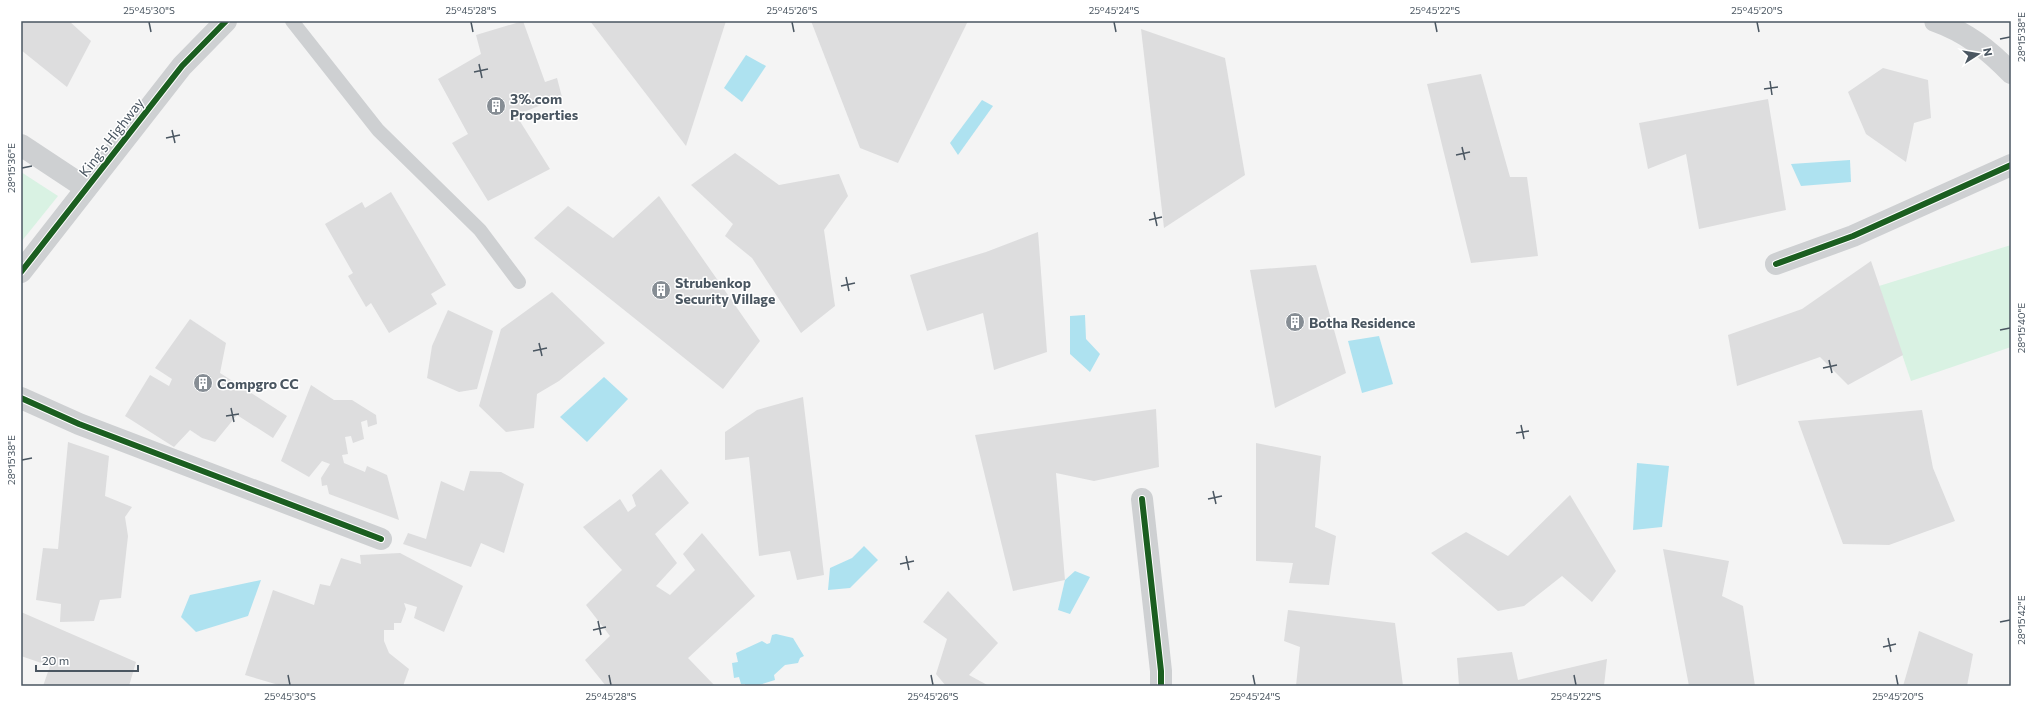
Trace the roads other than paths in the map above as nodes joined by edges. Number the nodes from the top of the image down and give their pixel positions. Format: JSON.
{"nodes":[{"id":1,"x":226,"y":21,"type":"edge"},
{"id":2,"x":292,"y":21,"type":"edge"},
{"id":3,"x":1935,"y":21,"type":"edge"},
{"id":4,"x":2008,"y":65,"type":"edge"},
{"id":5,"x":21,"y":145,"type":"edge"},
{"id":6,"x":2011,"y":165,"type":"edge"},
{"id":7,"x":86,"y":188,"type":"junction"},
{"id":8,"x":1776,"y":264,"type":"dead end"},
{"id":9,"x":21,"y":272,"type":"edge"},
{"id":10,"x":519,"y":282,"type":"dead end"},
{"id":11,"x":21,"y":398,"type":"edge"},
{"id":12,"x":1142,"y":499,"type":"dead end"},
{"id":13,"x":381,"y":539,"type":"dead end"},
{"id":14,"x":1160,"y":686,"type":"edge"}],
"edges":[{"from":1,"to":7,"type":"street","name":"King's Highway"},
{"from":2,"to":10,"type":"lane"},
{"from":3,"to":4,"type":"street"},
{"from":5,"to":7,"type":"street"},
{"from":6,"to":8,"type":"street"},
{"from":7,"to":9,"type":"street","name":"King's Highway"},
{"from":11,"to":13,"type":"street"},
{"from":12,"to":14,"type":"street"}]}
